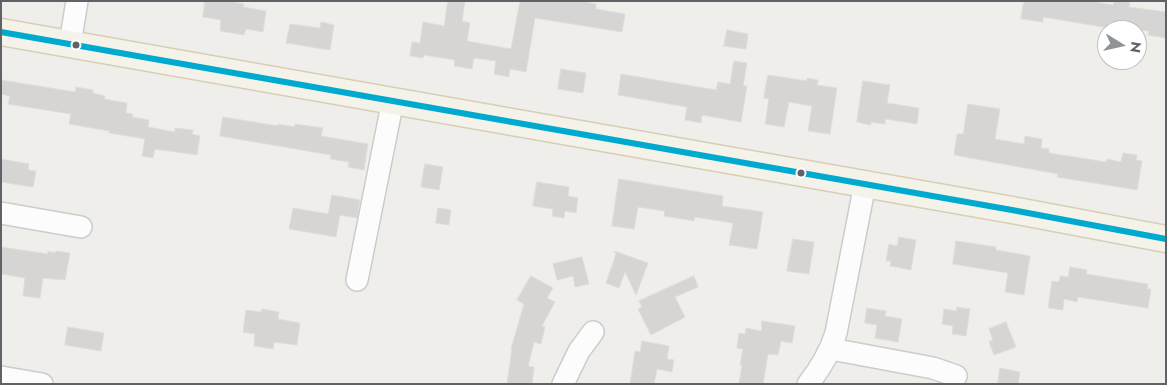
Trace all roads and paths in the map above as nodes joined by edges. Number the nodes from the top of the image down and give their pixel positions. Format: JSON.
{"nodes":[{"id":1,"x":77,"y":1,"type":"edge"},
{"id":2,"x":1,"y":32,"type":"edge"},
{"id":3,"x":70,"y":44,"type":"junction"},
{"id":4,"x":393,"y":100,"type":"junction"},
{"id":5,"x":865,"y":184,"type":"junction"},
{"id":6,"x":1,"y":213,"type":"edge"},
{"id":7,"x":81,"y":227,"type":"dead end"},
{"id":8,"x":1166,"y":239,"type":"edge"},
{"id":9,"x":357,"y":280,"type":"dead end"},
{"id":10,"x":593,"y":332,"type":"dead end"},
{"id":11,"x":831,"y":349,"type":"junction"},
{"id":12,"x":956,"y":376,"type":"dead end"},
{"id":13,"x":1,"y":377,"type":"edge"},
{"id":14,"x":42,"y":384,"type":"edge"},
{"id":15,"x":563,"y":384,"type":"edge"},
{"id":16,"x":808,"y":384,"type":"edge"}],
"edges":[{"from":1,"to":3,"type":"street"},
{"from":2,"to":3,"type":"main road"},
{"from":3,"to":4,"type":"main road"},
{"from":4,"to":5,"type":"main road"},
{"from":4,"to":9,"type":"street"},
{"from":5,"to":8,"type":"main road"},
{"from":5,"to":11,"type":"street"},
{"from":6,"to":7,"type":"street"},
{"from":10,"to":15,"type":"street"},
{"from":11,"to":12,"type":"street"},
{"from":11,"to":16,"type":"street"},
{"from":13,"to":14,"type":"street"}]}
